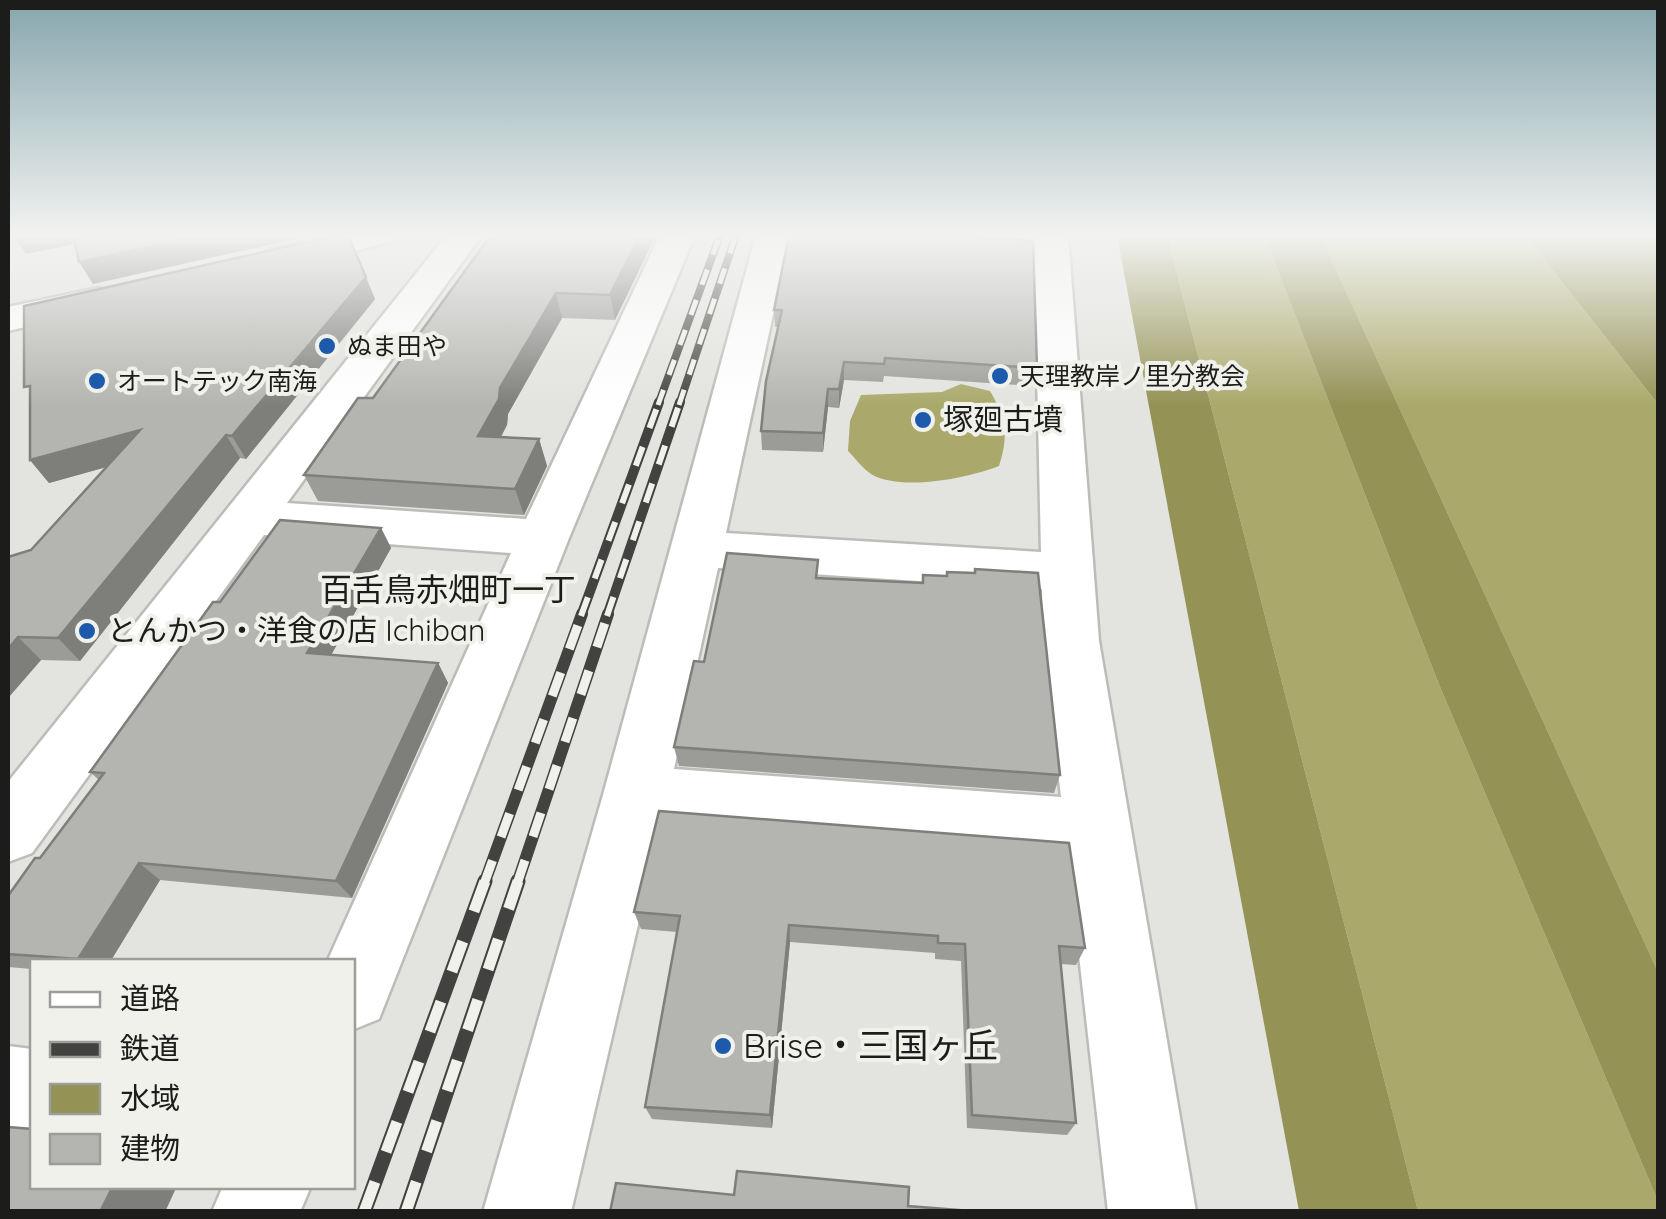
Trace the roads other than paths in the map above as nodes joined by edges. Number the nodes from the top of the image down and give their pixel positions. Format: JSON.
{"nodes":[{"id":1,"x":130,"y":292,"type":"edge"},
{"id":2,"x":421,"y":292,"type":"edge"},
{"id":3,"x":652,"y":292,"type":"edge"},
{"id":4,"x":759,"y":292,"type":"edge"},
{"id":5,"x":1043,"y":292,"type":"edge"},
{"id":6,"x":8,"y":320,"type":"edge"},
{"id":7,"x":250,"y":517,"type":"junction"},
{"id":8,"x":543,"y":538,"type":"junction"},
{"id":9,"x":696,"y":549,"type":"junction"},
{"id":10,"x":1066,"y":572,"type":"junction"},
{"id":11,"x":636,"y":795,"type":"junction"},
{"id":12,"x":1098,"y":830,"type":"junction"},
{"id":13,"x":8,"y":832,"type":"edge"},
{"id":14,"x":355,"y":985,"type":"edge"},
{"id":15,"x":267,"y":1189,"type":"edge"},
{"id":16,"x":256,"y":1212,"type":"edge"},
{"id":17,"x":527,"y":1212,"type":"edge"},
{"id":18,"x":1152,"y":1212,"type":"edge"}],
"edges":[{"from":1,"to":6,"type":"street"},
{"from":2,"to":7,"type":"street"},
{"from":3,"to":8,"type":"street"},
{"from":4,"to":9,"type":"street"},
{"from":5,"to":10,"type":"street"},
{"from":7,"to":8,"type":"street"},
{"from":7,"to":13,"type":"street"},
{"from":8,"to":14,"type":"street"},
{"from":9,"to":10,"type":"street"},
{"from":9,"to":11,"type":"street"},
{"from":10,"to":12,"type":"street"},
{"from":11,"to":12,"type":"street"},
{"from":11,"to":17,"type":"street"},
{"from":12,"to":18,"type":"street"},
{"from":15,"to":16,"type":"street"}]}
